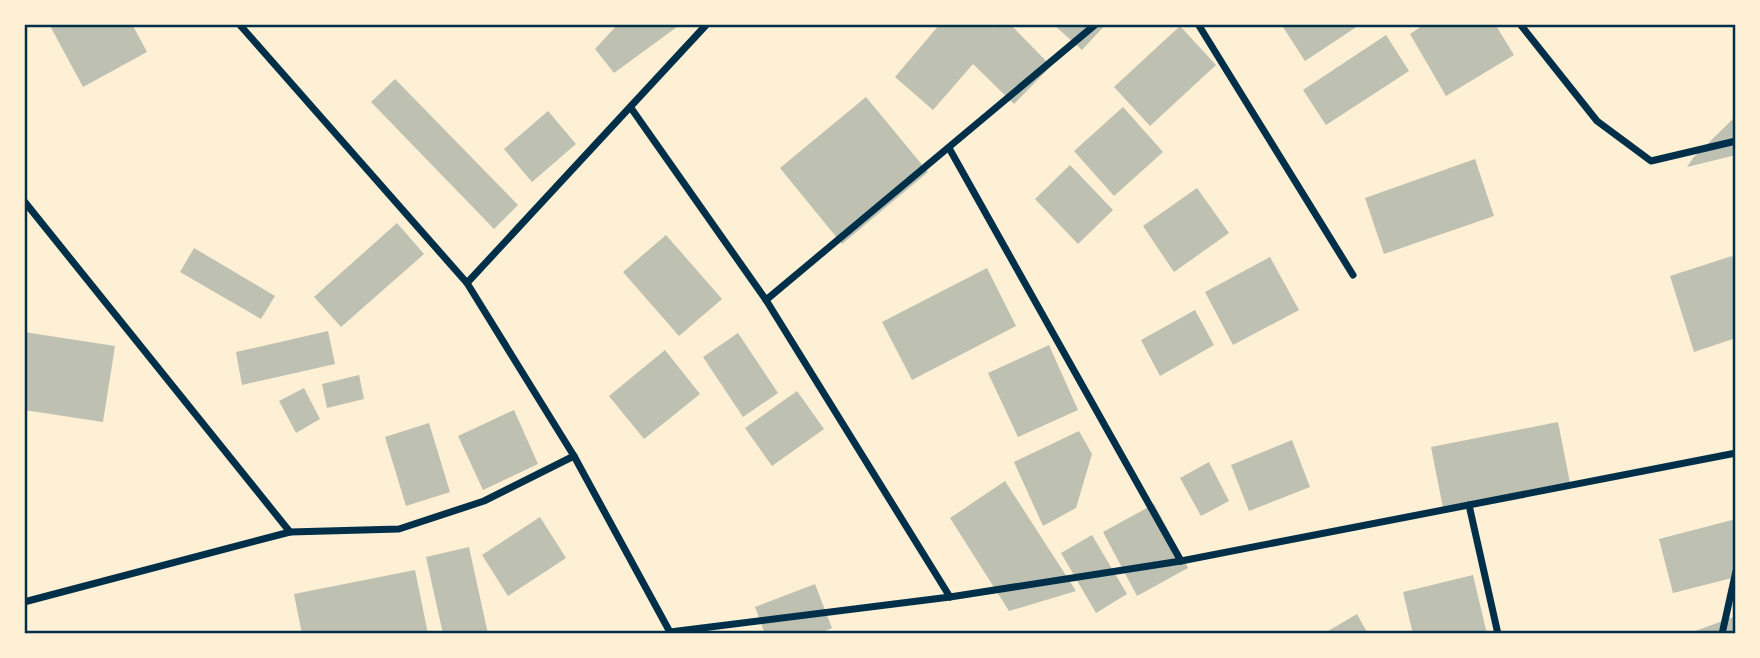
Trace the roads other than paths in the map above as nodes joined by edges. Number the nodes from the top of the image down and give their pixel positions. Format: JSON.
{"nodes":[{"id":1,"x":239,"y":24,"type":"edge"},
{"id":2,"x":707,"y":24,"type":"edge"},
{"id":3,"x":1096,"y":24,"type":"edge"},
{"id":4,"x":1198,"y":24,"type":"edge"},
{"id":5,"x":1520,"y":24,"type":"edge"},
{"id":6,"x":631,"y":108,"type":"junction"},
{"id":7,"x":1735,"y":141,"type":"edge"},
{"id":8,"x":950,"y":148,"type":"junction"},
{"id":9,"x":24,"y":201,"type":"edge"},
{"id":10,"x":1353,"y":275,"type":"dead end"},
{"id":11,"x":467,"y":283,"type":"junction"},
{"id":12,"x":766,"y":300,"type":"junction"},
{"id":13,"x":1735,"y":453,"type":"edge"},
{"id":14,"x":574,"y":456,"type":"junction"},
{"id":15,"x":1469,"y":505,"type":"junction"},
{"id":16,"x":290,"y":531,"type":"junction"},
{"id":17,"x":1181,"y":561,"type":"junction"},
{"id":18,"x":1735,"y":571,"type":"edge"},
{"id":19,"x":950,"y":597,"type":"junction"},
{"id":20,"x":24,"y":602,"type":"edge"},
{"id":21,"x":671,"y":633,"type":"edge"},
{"id":22,"x":1498,"y":634,"type":"edge"},
{"id":23,"x":1722,"y":634,"type":"edge"}],
"edges":[{"from":1,"to":11,"type":"street"},
{"from":2,"to":6,"type":"street"},
{"from":3,"to":8,"type":"street"},
{"from":4,"to":10,"type":"street"},
{"from":5,"to":7,"type":"street"},
{"from":6,"to":11,"type":"street"},
{"from":6,"to":12,"type":"street"},
{"from":8,"to":12,"type":"street"},
{"from":8,"to":17,"type":"street"},
{"from":9,"to":16,"type":"street"},
{"from":11,"to":14,"type":"street"},
{"from":12,"to":19,"type":"street"},
{"from":13,"to":15,"type":"street"},
{"from":14,"to":16,"type":"street"},
{"from":14,"to":21,"type":"street"},
{"from":15,"to":17,"type":"street"},
{"from":15,"to":22,"type":"street"},
{"from":16,"to":20,"type":"street"},
{"from":17,"to":19,"type":"street"},
{"from":18,"to":23,"type":"street"},
{"from":19,"to":21,"type":"street"}]}
